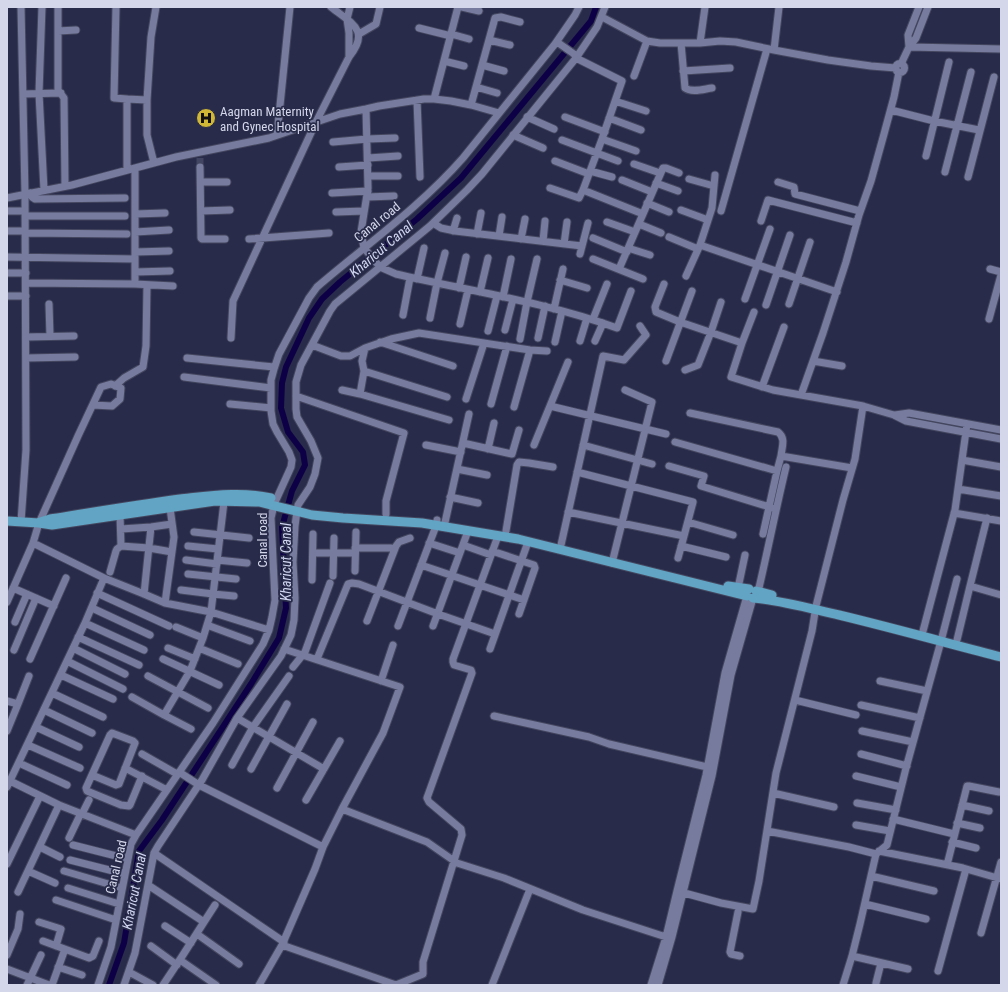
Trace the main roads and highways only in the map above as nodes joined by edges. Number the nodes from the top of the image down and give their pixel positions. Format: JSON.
{"nodes":[{"id":1,"x":277,"y":503,"type":"junction"},
{"id":2,"x":297,"y":509,"type":"junction"},
{"id":3,"x":7,"y":521,"type":"edge"},
{"id":4,"x":39,"y":523,"type":"junction"},
{"id":5,"x":440,"y":524,"type":"junction"},
{"id":6,"x":502,"y":534,"type":"junction"},
{"id":7,"x":613,"y":561,"type":"junction"},
{"id":8,"x":752,"y":593,"type":"junction"},
{"id":9,"x":816,"y":608,"type":"junction"},
{"id":10,"x":942,"y":639,"type":"junction"},
{"id":11,"x":1001,"y":652,"type":"edge"},
{"id":12,"x":1001,"y":657,"type":"edge"}],
"edges":[{"from":1,"to":2,"type":"main road"},
{"from":1,"to":4,"type":"main road"},
{"from":1,"to":4,"type":"main road"},
{"from":2,"to":5,"type":"main road"},
{"from":2,"to":5,"type":"main road"},
{"from":3,"to":4,"type":"main road"},
{"from":5,"to":6,"type":"main road"},
{"from":5,"to":6,"type":"main road"},
{"from":6,"to":7,"type":"main road"},
{"from":6,"to":7,"type":"main road"},
{"from":7,"to":8,"type":"main road"},
{"from":7,"to":8,"type":"main road"},
{"from":8,"to":9,"type":"main road"},
{"from":9,"to":10,"type":"main road"},
{"from":9,"to":10,"type":"main road"},
{"from":10,"to":11,"type":"main road"},
{"from":10,"to":12,"type":"main road"}]}
